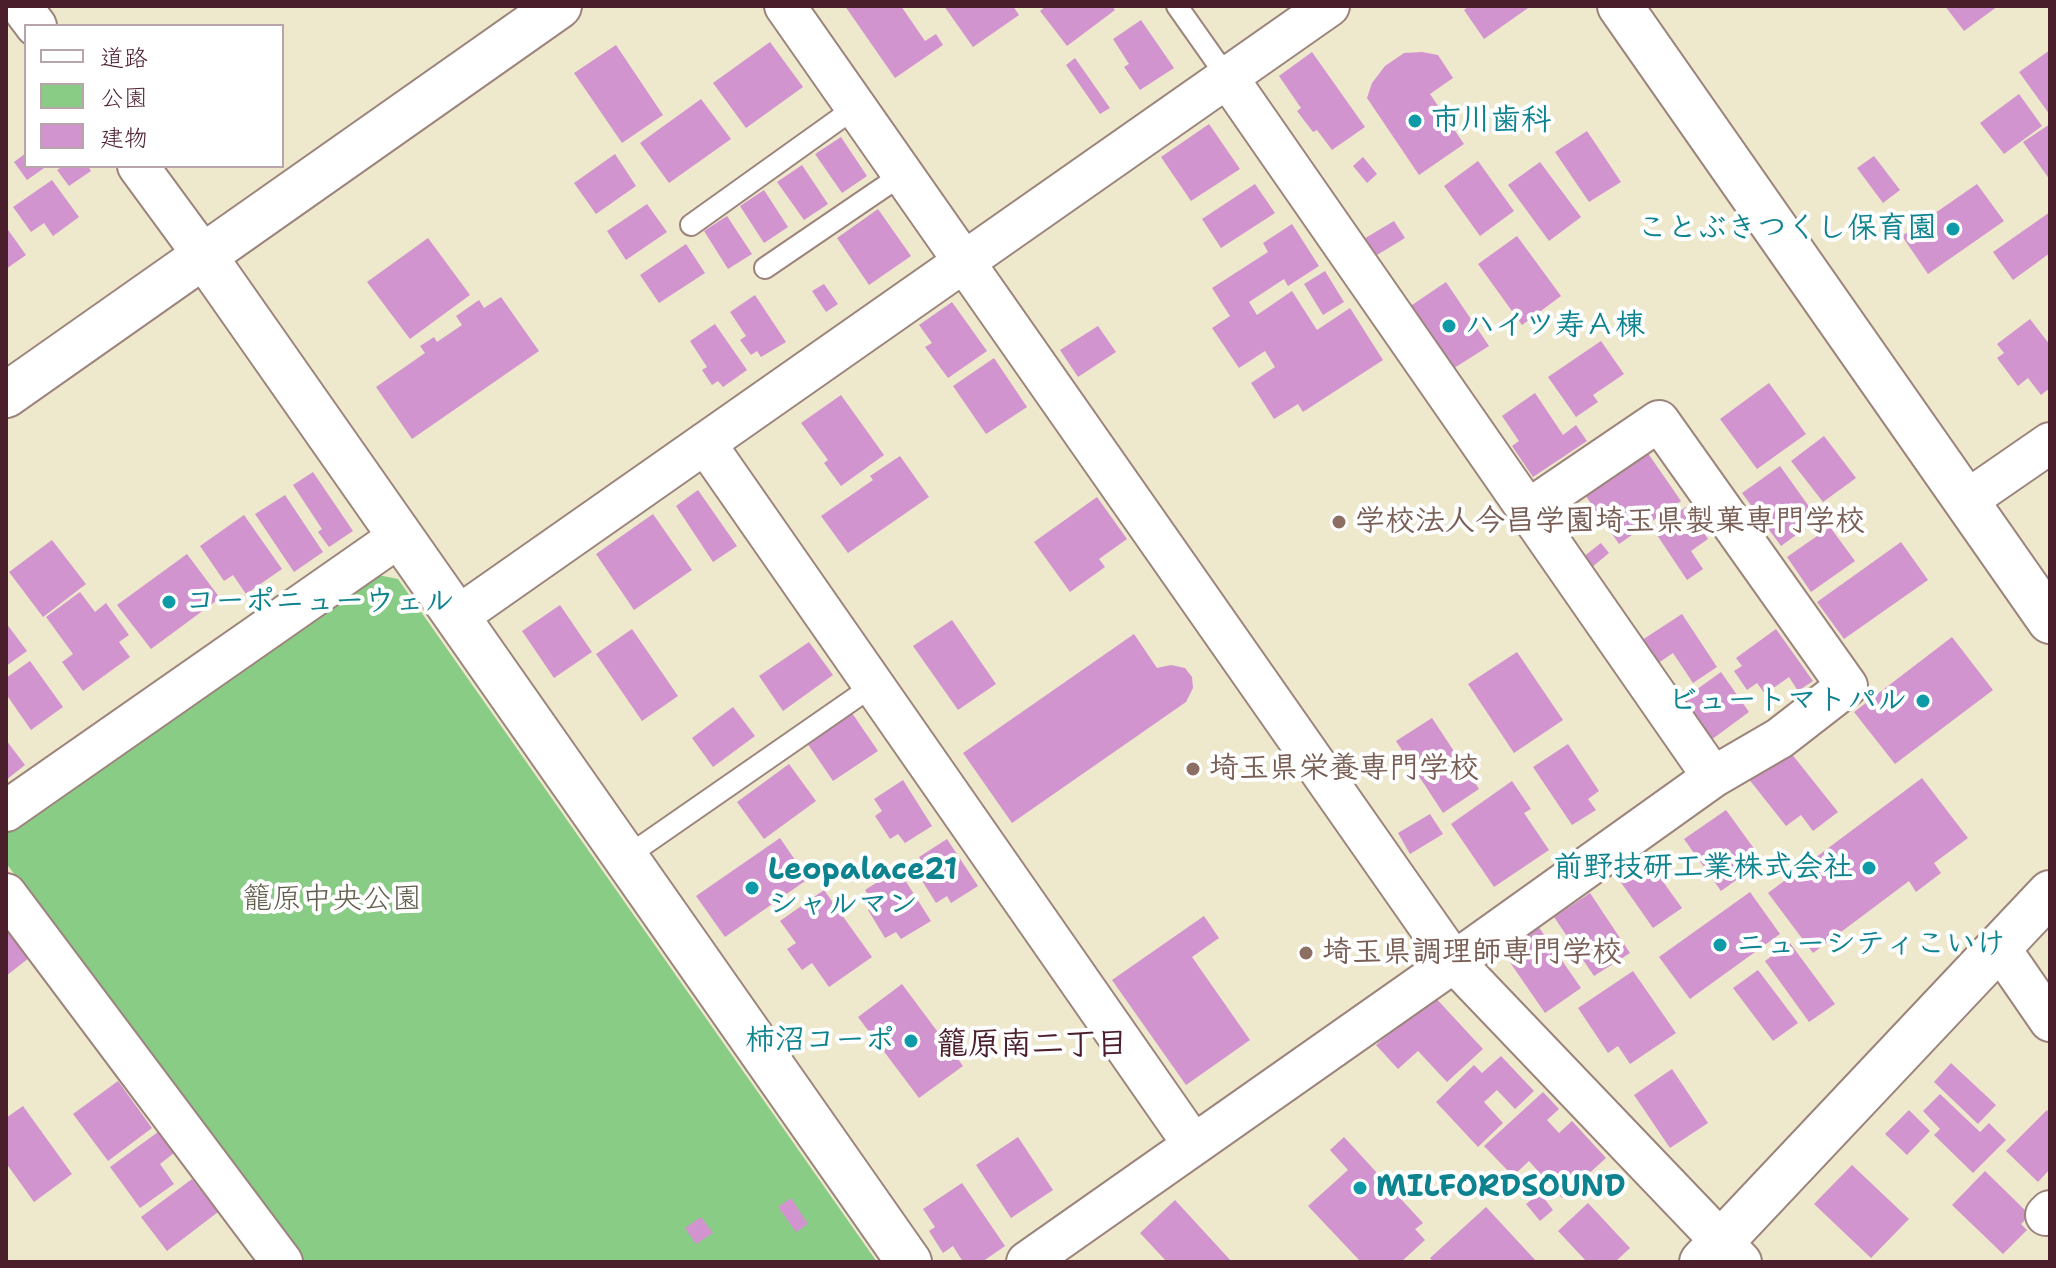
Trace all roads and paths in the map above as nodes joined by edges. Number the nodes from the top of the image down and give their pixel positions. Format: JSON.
{"nodes":[{"id":1,"x":21,"y":6,"type":"edge"},
{"id":2,"x":559,"y":6,"type":"edge"},
{"id":3,"x":785,"y":6,"type":"edge"},
{"id":4,"x":1177,"y":6,"type":"edge"},
{"id":5,"x":1329,"y":6,"type":"edge"},
{"id":6,"x":1620,"y":6,"type":"edge"},
{"id":7,"x":34,"y":24,"type":"edge"},
{"id":8,"x":1227,"y":77,"type":"junction"},
{"id":9,"x":856,"y":107,"type":"junction"},
{"id":10,"x":139,"y":168,"type":"edge"},
{"id":11,"x":903,"y":174,"type":"junction"},
{"id":12,"x":691,"y":225,"type":"dead end"},
{"id":13,"x":204,"y":256,"type":"junction"},
{"id":14,"x":964,"y":262,"type":"junction"},
{"id":15,"x":765,"y":268,"type":"dead end"},
{"id":16,"x":6,"y":395,"type":"edge"},
{"id":17,"x":705,"y":443,"type":"junction"},
{"id":18,"x":2050,"y":443,"type":"edge"},
{"id":19,"x":1966,"y":501,"type":"junction"},
{"id":20,"x":1528,"y":510,"type":"junction"},
{"id":21,"x":400,"y":536,"type":"junction"},
{"id":22,"x":457,"y":617,"type":"junction"},
{"id":23,"x":2050,"y":621,"type":"edge"},
{"id":24,"x":874,"y":685,"type":"junction"},
{"id":25,"x":1713,"y":777,"type":"junction"},
{"id":26,"x":6,"y":811,"type":"edge"},
{"id":27,"x":626,"y":857,"type":"junction"},
{"id":28,"x":2050,"y":893,"type":"edge"},
{"id":29,"x":6,"y":894,"type":"edge"},
{"id":30,"x":1999,"y":947,"type":"junction"},
{"id":31,"x":1454,"y":962,"type":"junction"},
{"id":32,"x":2050,"y":1021,"type":"edge"},
{"id":33,"x":1193,"y":1144,"type":"junction"},
{"id":34,"x":263,"y":1255,"type":"edge"},
{"id":35,"x":1721,"y":1255,"type":"edge"},
{"id":36,"x":909,"y":1262,"type":"edge"},
{"id":37,"x":1027,"y":1262,"type":"edge"}],
"edges":[{"from":1,"to":7,"type":"street"},
{"from":2,"to":13,"type":"street"},
{"from":3,"to":9,"type":"street"},
{"from":4,"to":8,"type":"lane"},
{"from":5,"to":8,"type":"street"},
{"from":6,"to":19,"type":"street"},
{"from":8,"to":14,"type":"street"},
{"from":8,"to":20,"type":"street"},
{"from":9,"to":11,"type":"street"},
{"from":9,"to":12,"type":"lane"},
{"from":10,"to":13,"type":"street"},
{"from":11,"to":14,"type":"street"},
{"from":11,"to":15,"type":"lane"},
{"from":13,"to":16,"type":"street"},
{"from":13,"to":21,"type":"street"},
{"from":14,"to":17,"type":"street"},
{"from":14,"to":31,"type":"street"},
{"from":17,"to":22,"type":"street"},
{"from":17,"to":24,"type":"street"},
{"from":18,"to":19,"type":"street"},
{"from":19,"to":23,"type":"street"},
{"from":20,"to":25,"type":"street"},
{"from":20,"to":25,"type":"street"},
{"from":21,"to":22,"type":"street"},
{"from":21,"to":26,"type":"street"},
{"from":22,"to":27,"type":"street"},
{"from":24,"to":27,"type":"lane"},
{"from":24,"to":33,"type":"street"},
{"from":25,"to":31,"type":"street"},
{"from":27,"to":36,"type":"street"},
{"from":28,"to":30,"type":"street"},
{"from":29,"to":34,"type":"street"},
{"from":30,"to":32,"type":"street"},
{"from":30,"to":35,"type":"street"},
{"from":31,"to":33,"type":"street"},
{"from":31,"to":35,"type":"street"},
{"from":33,"to":37,"type":"street"}]}
